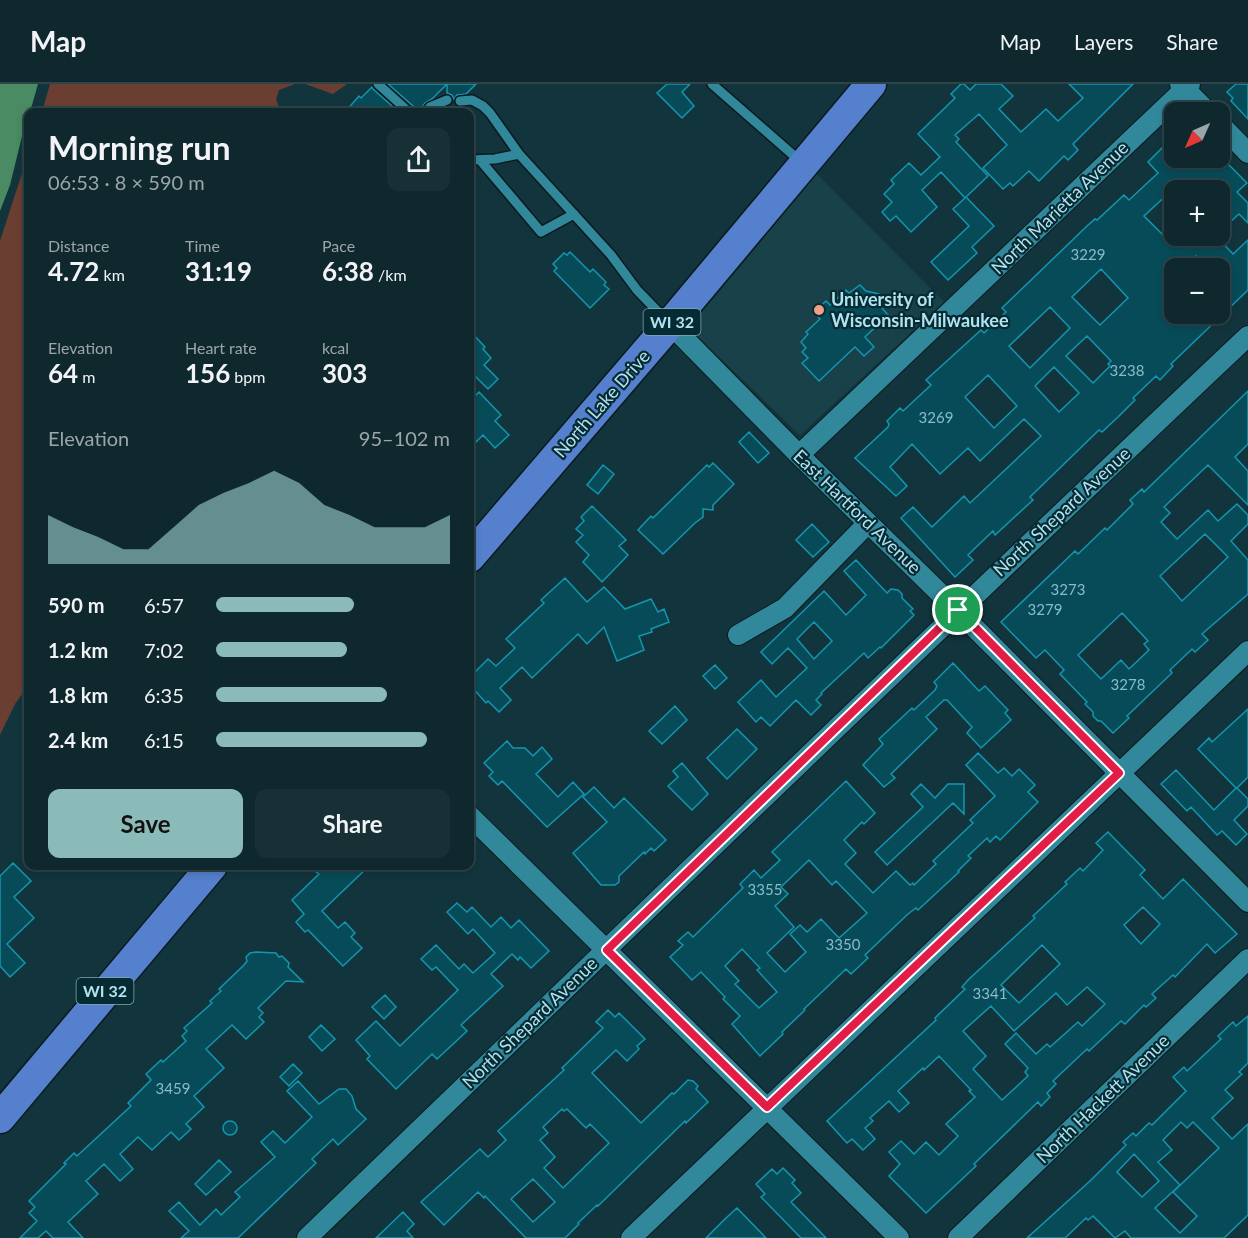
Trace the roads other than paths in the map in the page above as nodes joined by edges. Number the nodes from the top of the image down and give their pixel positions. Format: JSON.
{"nodes":[{"id":1,"x":378,"y":84,"type":"edge"},
{"id":2,"x":712,"y":84,"type":"edge"},
{"id":3,"x":871,"y":84,"type":"edge"},
{"id":4,"x":1185,"y":86,"type":"edge"},
{"id":5,"x":447,"y":100,"type":"dead end"},
{"id":6,"x":460,"y":100,"type":"dead end"},
{"id":7,"x":1199,"y":102,"type":"edge"},
{"id":8,"x":405,"y":108,"type":"edge"},
{"id":9,"x":429,"y":108,"type":"edge"},
{"id":10,"x":1230,"y":134,"type":"edge"},
{"id":11,"x":1248,"y":153,"type":"edge"},
{"id":12,"x":519,"y":154,"type":"junction"},
{"id":13,"x":474,"y":160,"type":"edge"},
{"id":14,"x":480,"y":160,"type":"junction"},
{"id":15,"x":804,"y":165,"type":"junction"},
{"id":16,"x":574,"y":214,"type":"junction"},
{"id":17,"x":670,"y":324,"type":"junction"},
{"id":18,"x":1248,"y":336,"type":"edge"},
{"id":19,"x":799,"y":455,"type":"junction"},
{"id":20,"x":868,"y":523,"type":"junction"},
{"id":21,"x":474,"y":552,"type":"edge"},
{"id":22,"x":958,"y":610,"type":"junction"},
{"id":23,"x":738,"y":635,"type":"dead end"},
{"id":24,"x":1248,"y":651,"type":"edge"},
{"id":25,"x":1119,"y":773,"type":"junction"},
{"id":26,"x":474,"y":820,"type":"edge"},
{"id":27,"x":209,"y":870,"type":"edge"},
{"id":28,"x":1248,"y":902,"type":"edge"},
{"id":29,"x":607,"y":950,"type":"junction"},
{"id":30,"x":1248,"y":959,"type":"edge"},
{"id":31,"x":767,"y":1107,"type":"junction"},
{"id":32,"x":0,"y":1118,"type":"edge"},
{"id":33,"x":307,"y":1238,"type":"edge"},
{"id":34,"x":631,"y":1238,"type":"edge"},
{"id":35,"x":899,"y":1238,"type":"edge"},
{"id":36,"x":958,"y":1238,"type":"edge"}],
"edges":[{"from":1,"to":8,"type":"lane"},
{"from":2,"to":15,"type":"lane"},
{"from":3,"to":15,"type":"main road","name":"North Lake Drive","number":"WI 32"},
{"from":4,"to":7,"type":"street"},
{"from":4,"to":19,"type":"street","name":"North Marietta Avenue"},
{"from":5,"to":9,"type":"lane"},
{"from":6,"to":12,"type":"lane"},
{"from":10,"to":11,"type":"street"},
{"from":12,"to":14,"type":"lane"},
{"from":12,"to":16,"type":"lane"},
{"from":13,"to":14,"type":"lane"},
{"from":14,"to":16,"type":"lane"},
{"from":15,"to":17,"type":"main road","name":"North Lake Drive","number":"WI 32"},
{"from":16,"to":17,"type":"lane"},
{"from":17,"to":19,"type":"street","name":"East Hartford Avenue"},
{"from":17,"to":21,"type":"main road","name":"North Lake Drive","number":"WI 32"},
{"from":18,"to":22,"type":"street","name":"North Shepard Avenue"},
{"from":19,"to":20,"type":"street","name":"East Hartford Avenue"},
{"from":20,"to":22,"type":"street","name":"East Hartford Avenue"},
{"from":20,"to":23,"type":"street"},
{"from":22,"to":25,"type":"street","name":"East Hartford Avenue"},
{"from":22,"to":29,"type":"street","name":"North Shepard Avenue"},
{"from":24,"to":25,"type":"street"},
{"from":25,"to":28,"type":"street","name":"East Hartford Avenue"},
{"from":25,"to":31,"type":"street"},
{"from":26,"to":29,"type":"street"},
{"from":27,"to":32,"type":"main road","number":"WI 32"},
{"from":29,"to":31,"type":"street"},
{"from":29,"to":33,"type":"street","name":"North Shepard Avenue"},
{"from":30,"to":36,"type":"street","name":"North Hackett Avenue"},
{"from":31,"to":34,"type":"street"},
{"from":31,"to":35,"type":"street"}]}
